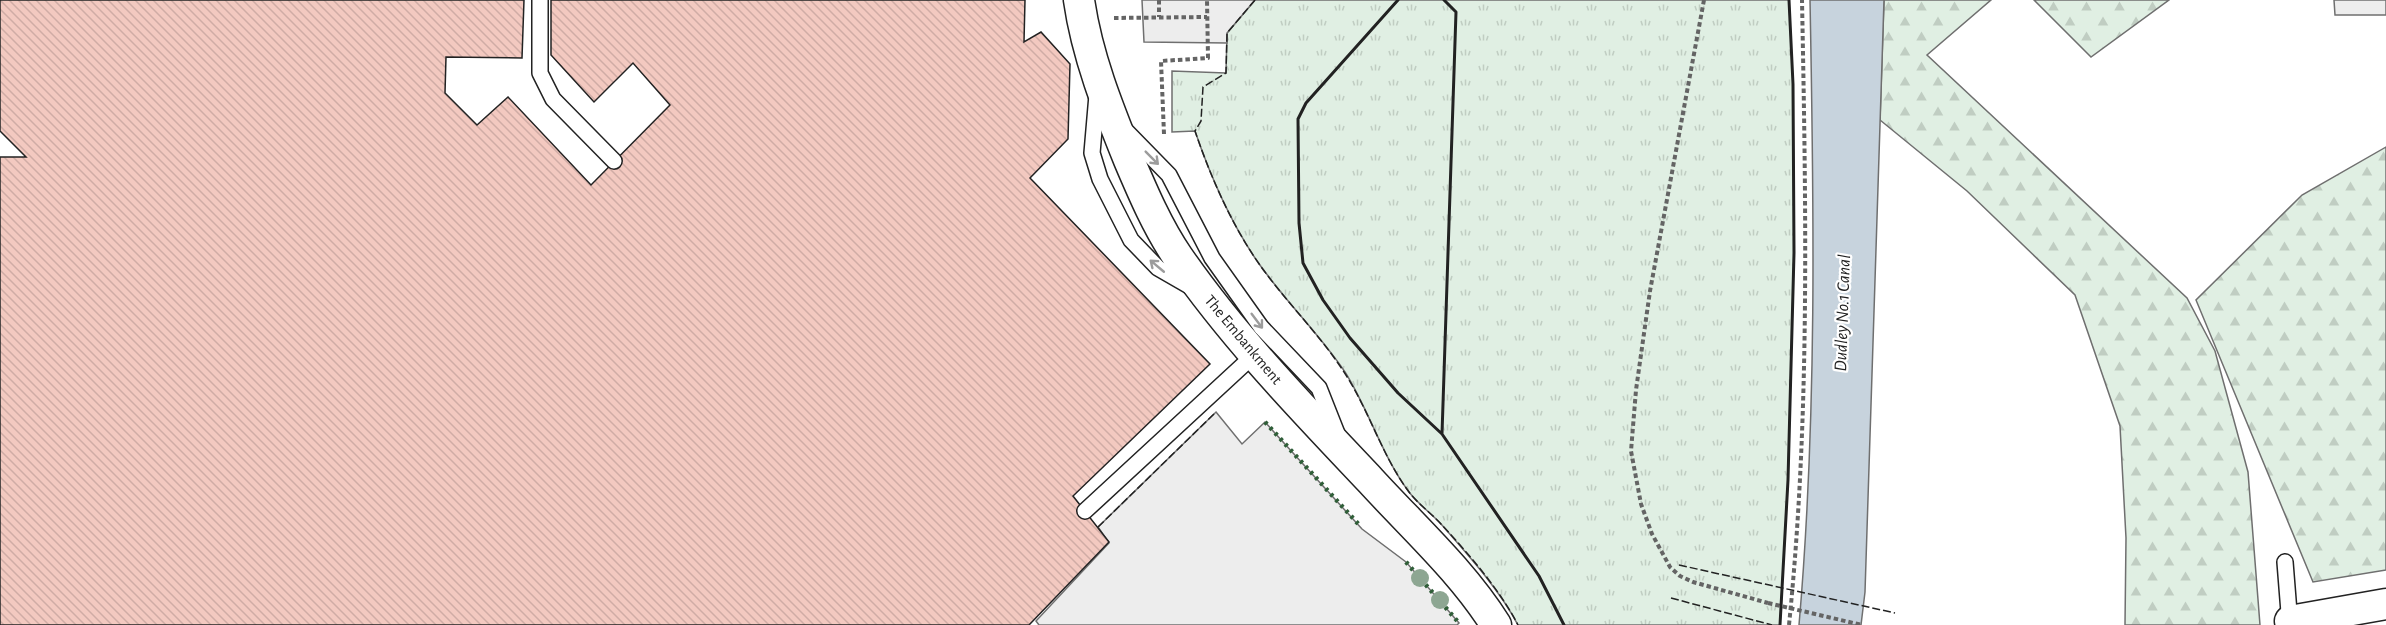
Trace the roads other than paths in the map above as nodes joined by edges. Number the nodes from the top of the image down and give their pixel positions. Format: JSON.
{"nodes":[{"id":1,"x":540,"y":0,"type":"edge"},
{"id":2,"x":1079,"y":0,"type":"edge"},
{"id":3,"x":1098,"y":80,"type":"junction"},
{"id":4,"x":1111,"y":117,"type":"junction"},
{"id":5,"x":614,"y":161,"type":"dead end"},
{"id":6,"x":1207,"y":296,"type":"junction"},
{"id":7,"x":1254,"y":355,"type":"junction"},
{"id":8,"x":1345,"y":452,"type":"junction"},
{"id":9,"x":1085,"y":511,"type":"dead end"},
{"id":10,"x":2285,"y":562,"type":"dead end"},
{"id":11,"x":2386,"y":604,"type":"edge"},
{"id":12,"x":2290,"y":623,"type":"edge"},
{"id":13,"x":1496,"y":625,"type":"edge"}],
"edges":[{"from":1,"to":5,"type":"lane"},
{"from":2,"to":3,"type":"street","name":"The Embankment"},
{"from":3,"to":4,"type":"street","name":"The Embankment"},
{"from":6,"to":3,"type":"lane","one_way":true},
{"from":4,"to":6,"type":"street","name":"The Embankment"},
{"from":4,"to":8,"type":"lane","one_way":true},
{"from":6,"to":7,"type":"street","name":"The Embankment"},
{"from":7,"to":8,"type":"street","name":"The Embankment"},
{"from":7,"to":9,"type":"lane"},
{"from":8,"to":13,"type":"street","name":"The Embankment"},
{"from":10,"to":12,"type":"lane"},
{"from":11,"to":12,"type":"street"}]}
